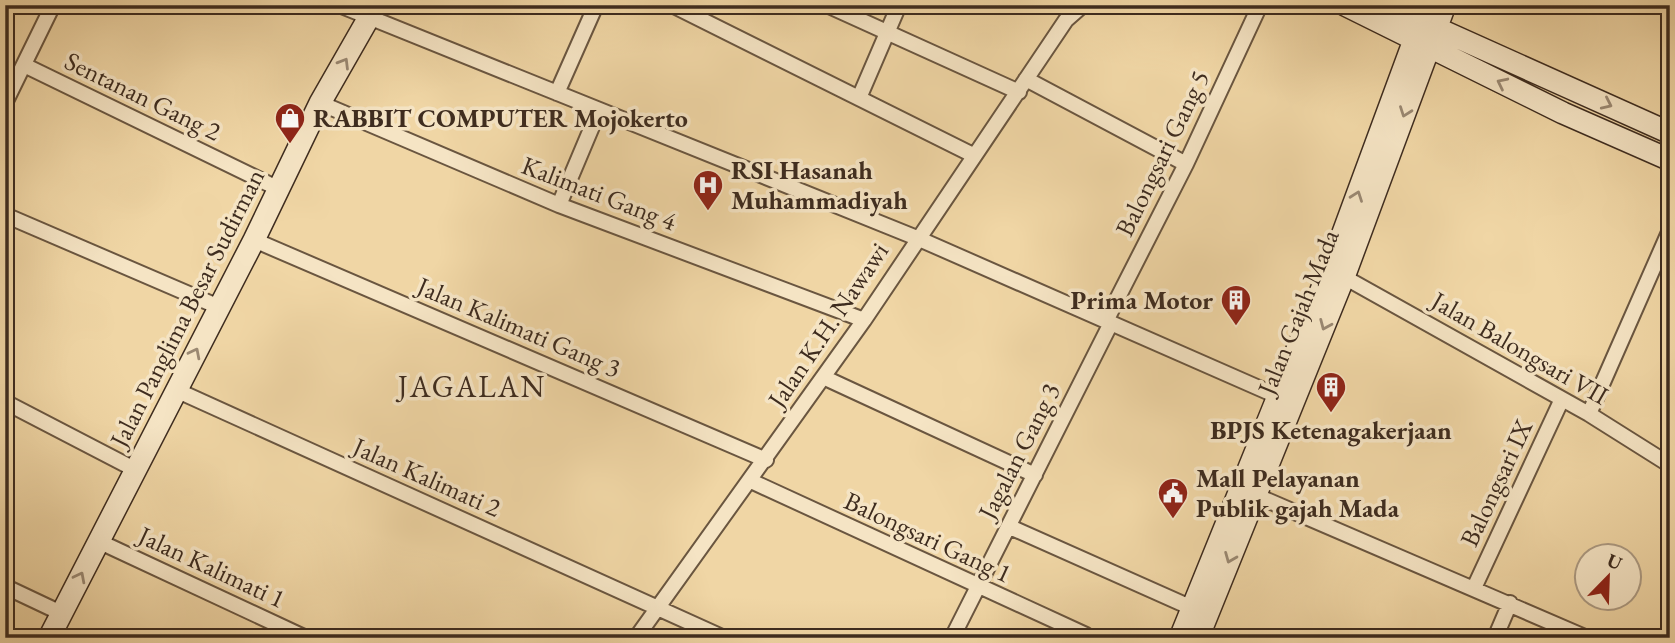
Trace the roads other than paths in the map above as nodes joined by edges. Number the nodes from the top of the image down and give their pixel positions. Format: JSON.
{"nodes":[{"id":1,"x":53,"y":5,"type":"edge"},
{"id":2,"x":339,"y":5,"type":"edge"},
{"id":3,"x":596,"y":5,"type":"edge"},
{"id":4,"x":672,"y":5,"type":"edge"},
{"id":5,"x":827,"y":5,"type":"edge"},
{"id":6,"x":899,"y":5,"type":"edge"},
{"id":7,"x":1083,"y":5,"type":"edge"},
{"id":8,"x":1260,"y":5,"type":"edge"},
{"id":9,"x":1345,"y":5,"type":"edge"},
{"id":10,"x":1385,"y":5,"type":"edge"},
{"id":11,"x":1446,"y":5,"type":"edge"},
{"id":12,"x":373,"y":12,"type":"edge"},
{"id":13,"x":1426,"y":29,"type":"edge"},
{"id":14,"x":887,"y":31,"type":"junction"},
{"id":15,"x":24,"y":65,"type":"junction"},
{"id":16,"x":1023,"y":85,"type":"junction"},
{"id":17,"x":557,"y":93,"type":"junction"},
{"id":18,"x":859,"y":98,"type":"junction"},
{"id":19,"x":5,"y":103,"type":"edge"},
{"id":20,"x":320,"y":103,"type":"junction"},
{"id":21,"x":599,"y":110,"type":"junction"},
{"id":22,"x":1670,"y":133,"type":"edge"},
{"id":23,"x":973,"y":155,"type":"junction"},
{"id":24,"x":1670,"y":160,"type":"edge"},
{"id":25,"x":1186,"y":164,"type":"junction"},
{"id":26,"x":279,"y":189,"type":"junction"},
{"id":27,"x":559,"y":205,"type":"junction"},
{"id":28,"x":5,"y":215,"type":"edge"},
{"id":29,"x":1670,"y":230,"type":"edge"},
{"id":30,"x":917,"y":238,"type":"junction"},
{"id":31,"x":254,"y":240,"type":"junction"},
{"id":32,"x":1345,"y":277,"type":"junction"},
{"id":33,"x":219,"y":307,"type":"junction"},
{"id":34,"x":863,"y":320,"type":"junction"},
{"id":35,"x":1109,"y":322,"type":"junction"},
{"id":36,"x":823,"y":377,"type":"junction"},
{"id":37,"x":176,"y":390,"type":"junction"},
{"id":38,"x":1285,"y":399,"type":"junction"},
{"id":39,"x":1562,"y":399,"type":"junction"},
{"id":40,"x":5,"y":402,"type":"edge"},
{"id":41,"x":1589,"y":414,"type":"junction"},
{"id":42,"x":766,"y":460,"type":"junction"},
{"id":43,"x":1670,"y":465,"type":"edge"},
{"id":44,"x":136,"y":470,"type":"junction"},
{"id":45,"x":1035,"y":475,"type":"junction"},
{"id":46,"x":751,"y":481,"type":"junction"},
{"id":47,"x":1245,"y":505,"type":"junction"},
{"id":48,"x":1010,"y":527,"type":"junction"},
{"id":49,"x":99,"y":541,"type":"junction"},
{"id":50,"x":6,"y":587,"type":"edge"},
{"id":51,"x":977,"y":587,"type":"junction"},
{"id":52,"x":1474,"y":588,"type":"junction"},
{"id":53,"x":1510,"y":603,"type":"junction"},
{"id":54,"x":657,"y":608,"type":"junction"},
{"id":55,"x":1192,"y":608,"type":"junction"},
{"id":56,"x":61,"y":614,"type":"junction"},
{"id":57,"x":1086,"y":635,"type":"dead end"},
{"id":58,"x":49,"y":638,"type":"edge"},
{"id":59,"x":306,"y":638,"type":"edge"},
{"id":60,"x":636,"y":638,"type":"edge"},
{"id":61,"x":724,"y":638,"type":"edge"},
{"id":62,"x":952,"y":638,"type":"edge"},
{"id":63,"x":1180,"y":638,"type":"edge"},
{"id":64,"x":1198,"y":638,"type":"edge"},
{"id":65,"x":1495,"y":638,"type":"edge"},
{"id":66,"x":1587,"y":638,"type":"edge"}],
"edges":[{"from":1,"to":15,"type":"street"},
{"from":2,"to":12,"type":"street"},
{"from":3,"to":17,"type":"street"},
{"from":4,"to":18,"type":"street"},
{"from":5,"to":14,"type":"street"},
{"from":6,"to":14,"type":"street"},
{"from":7,"to":16,"type":"street","name":"Jalan K.H. Nawawi"},
{"from":8,"to":25,"type":"street","name":"Balongsari Gang 5"},
{"from":9,"to":13,"type":"main road"},
{"from":10,"to":13,"type":"main road"},
{"from":11,"to":13,"type":"main road","name":"Jalan Gajah Mada"},
{"from":12,"to":17,"type":"street"},
{"from":20,"to":12,"type":"main road","name":"Jalan Panglima Besar Sudirman","one_way":true},
{"from":13,"to":22,"type":"main road","one_way":true},
{"from":24,"to":13,"type":"main road","one_way":true},
{"from":13,"to":32,"type":"main road","name":"Jalan Gajah Mada","one_way":true},
{"from":38,"to":13,"type":"main road","name":"Jalan Gajah Mada","one_way":true},
{"from":14,"to":16,"type":"street"},
{"from":14,"to":18,"type":"street"},
{"from":15,"to":19,"type":"street"},
{"from":15,"to":26,"type":"street","name":"Sentanan Gang 2"},
{"from":16,"to":23,"type":"street","name":"Jalan K.H. Nawawi"},
{"from":16,"to":25,"type":"street"},
{"from":17,"to":21,"type":"street"},
{"from":18,"to":23,"type":"street"},
{"from":20,"to":26,"type":"main road","name":"Jalan Panglima Besar Sudirman"},
{"from":20,"to":27,"type":"street","name":"Kalimati Gang 4"},
{"from":21,"to":27,"type":"street"},
{"from":21,"to":30,"type":"street"},
{"from":23,"to":30,"type":"street","name":"Jalan K.H. Nawawi"},
{"from":25,"to":35,"type":"street","name":"Balongsari Gang 5"},
{"from":26,"to":31,"type":"main road","name":"Jalan Panglima Besar Sudirman"},
{"from":27,"to":34,"type":"street","name":"Kalimati Gang 4"},
{"from":28,"to":33,"type":"street"},
{"from":29,"to":41,"type":"street"},
{"from":30,"to":34,"type":"street","name":"Jalan K.H. Nawawi"},
{"from":30,"to":35,"type":"street"},
{"from":31,"to":33,"type":"main road","name":"Jalan Panglima Besar Sudirman"},
{"from":31,"to":42,"type":"street","name":"Jalan Kalimati Gang 3"},
{"from":32,"to":38,"type":"main road","name":"Jalan Gajah Mada","one_way":true},
{"from":32,"to":39,"type":"street","name":"Jalan Balongsari VII"},
{"from":37,"to":33,"type":"main road","name":"Jalan Panglima Besar Sudirman","one_way":true},
{"from":34,"to":36,"type":"street","name":"Jalan K.H. Nawawi"},
{"from":35,"to":38,"type":"street"},
{"from":35,"to":45,"type":"street","name":"Jagalan Gang 3"},
{"from":36,"to":42,"type":"street","name":"Jalan K.H. Nawawi"},
{"from":36,"to":45,"type":"street"},
{"from":37,"to":44,"type":"main road","name":"Jalan Panglima Besar Sudirman"},
{"from":37,"to":54,"type":"street","name":"Jalan Kalimati 2"},
{"from":38,"to":47,"type":"main road","name":"Jalan Gajah Mada"},
{"from":39,"to":41,"type":"street","name":"Jalan Balongsari VII"},
{"from":39,"to":52,"type":"street","name":"Balongsari IX"},
{"from":40,"to":44,"type":"street"},
{"from":41,"to":43,"type":"street","name":"Jalan Balongsari VII"},
{"from":42,"to":46,"type":"street","name":"Jalan K.H. Nawawi"},
{"from":44,"to":49,"type":"main road","name":"Jalan Panglima Besar Sudirman"},
{"from":45,"to":48,"type":"street","name":"Jagalan Gang 3"},
{"from":46,"to":51,"type":"street","name":"Balongsari Gang 1"},
{"from":46,"to":54,"type":"street","name":"Jalan K.H. Nawawi"},
{"from":47,"to":52,"type":"street"},
{"from":47,"to":55,"type":"main road","name":"Jalan Gajah Mada"},
{"from":47,"to":64,"type":"main road","name":"Jalan Gajah Mada","one_way":true},
{"from":48,"to":51,"type":"street","name":"Jagalan Gang 3"},
{"from":48,"to":55,"type":"street"},
{"from":56,"to":49,"type":"main road","name":"Jalan Panglima Besar Sudirman","one_way":true},
{"from":49,"to":59,"type":"street","name":"Jalan Kalimati 1"},
{"from":50,"to":56,"type":"street"},
{"from":51,"to":57,"type":"street","name":"Balongsari Gang 1"},
{"from":51,"to":62,"type":"street","name":"Jagalan Gang 3"},
{"from":52,"to":53,"type":"street"},
{"from":53,"to":65,"type":"street"},
{"from":53,"to":66,"type":"street"},
{"from":54,"to":60,"type":"street","name":"Jalan K.H. Nawawi"},
{"from":54,"to":61,"type":"street","name":"Jalan Kalimati 2"},
{"from":55,"to":63,"type":"main road","name":"Jalan Gajah Mada"},
{"from":56,"to":58,"type":"main road","name":"Jalan Panglima Besar Sudirman"}]}
